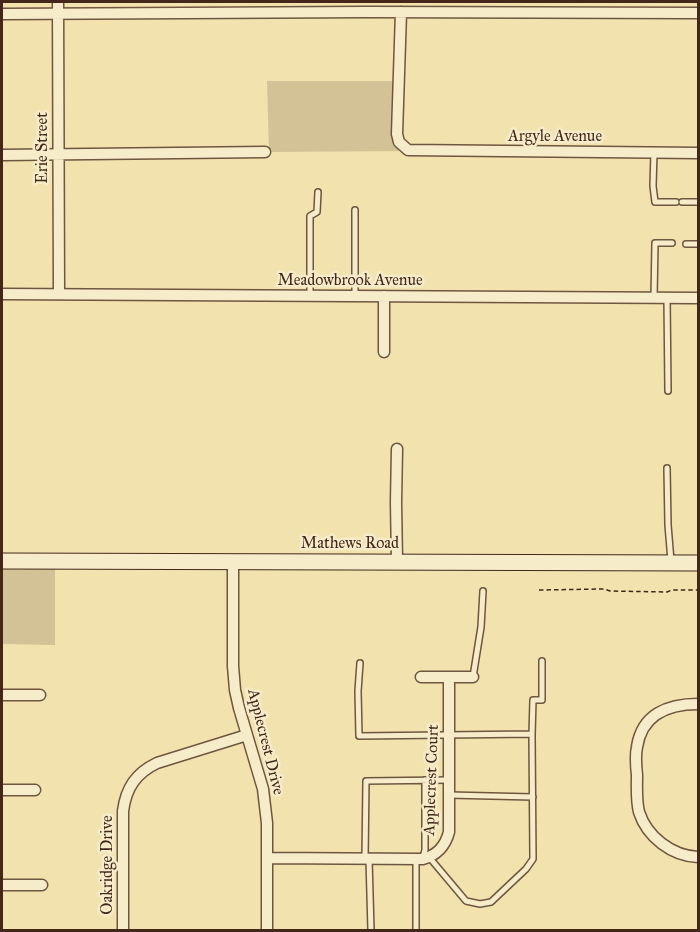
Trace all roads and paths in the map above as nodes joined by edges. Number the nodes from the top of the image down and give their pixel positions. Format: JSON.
{"nodes":[{"id":1,"x":58,"y":2,"type":"edge"},
{"id":2,"x":400,"y":12,"type":"junction"},
{"id":3,"x":699,"y":13,"type":"edge"},
{"id":4,"x":2,"y":14,"type":"edge"},
{"id":5,"x":58,"y":15,"type":"junction"},
{"id":6,"x":265,"y":152,"type":"dead end"},
{"id":7,"x":654,"y":152,"type":"junction"},
{"id":8,"x":699,"y":153,"type":"edge"},
{"id":9,"x":2,"y":155,"type":"edge"},
{"id":10,"x":58,"y":155,"type":"junction"},
{"id":11,"x":318,"y":192,"type":"dead end"},
{"id":12,"x":699,"y":202,"type":"edge"},
{"id":13,"x":355,"y":210,"type":"dead end"},
{"id":14,"x":672,"y":243,"type":"dead end"},
{"id":15,"x":686,"y":243,"type":"dead end"},
{"id":16,"x":699,"y":243,"type":"edge"},
{"id":17,"x":2,"y":294,"type":"edge"},
{"id":18,"x":58,"y":294,"type":"junction"},
{"id":19,"x":310,"y":295,"type":"junction"},
{"id":20,"x":355,"y":296,"type":"junction"},
{"id":21,"x":384,"y":296,"type":"junction"},
{"id":22,"x":654,"y":297,"type":"junction"},
{"id":23,"x":666,"y":297,"type":"junction"},
{"id":24,"x":699,"y":298,"type":"edge"},
{"id":25,"x":384,"y":352,"type":"dead end"},
{"id":26,"x":668,"y":391,"type":"dead end"},
{"id":27,"x":397,"y":449,"type":"dead end"},
{"id":28,"x":667,"y":468,"type":"dead end"},
{"id":29,"x":2,"y":561,"type":"edge"},
{"id":30,"x":233,"y":562,"type":"junction"},
{"id":31,"x":397,"y":562,"type":"junction"},
{"id":32,"x":672,"y":562,"type":"junction"},
{"id":33,"x":699,"y":562,"type":"edge"},
{"id":34,"x":539,"y":590,"type":"dead end"},
{"id":35,"x":699,"y":590,"type":"edge"},
{"id":36,"x":483,"y":591,"type":"dead end"},
{"id":37,"x":542,"y":661,"type":"dead end"},
{"id":38,"x":360,"y":663,"type":"dead end"},
{"id":39,"x":421,"y":677,"type":"dead end"},
{"id":40,"x":449,"y":677,"type":"junction"},
{"id":41,"x":473,"y":677,"type":"joint"},
{"id":42,"x":2,"y":695,"type":"edge"},
{"id":43,"x":40,"y":695,"type":"dead end"},
{"id":44,"x":699,"y":704,"type":"edge"},
{"id":45,"x":449,"y":734,"type":"junction"},
{"id":46,"x":532,"y":734,"type":"junction"},
{"id":47,"x":247,"y":735,"type":"junction"},
{"id":48,"x":425,"y":780,"type":"junction"},
{"id":49,"x":449,"y":780,"type":"junction"},
{"id":50,"x":2,"y":790,"type":"edge"},
{"id":51,"x":35,"y":790,"type":"dead end"},
{"id":52,"x":449,"y":795,"type":"junction"},
{"id":53,"x":533,"y":797,"type":"junction"},
{"id":54,"x":699,"y":857,"type":"edge"},
{"id":55,"x":267,"y":858,"type":"junction"},
{"id":56,"x":423,"y":858,"type":"junction"},
{"id":57,"x":367,"y":859,"type":"junction"},
{"id":58,"x":2,"y":885,"type":"edge"},
{"id":59,"x":42,"y":885,"type":"dead end"},
{"id":60,"x":123,"y":930,"type":"edge"},
{"id":61,"x":267,"y":930,"type":"edge"},
{"id":62,"x":371,"y":930,"type":"edge"},
{"id":63,"x":416,"y":930,"type":"edge"}],
"edges":[{"from":1,"to":5,"type":"street","name":"Erie Street"},
{"from":2,"to":3,"type":"street"},
{"from":2,"to":5,"type":"street"},
{"from":2,"to":7,"type":"street","name":"Argyle Avenue"},
{"from":4,"to":5,"type":"street"},
{"from":5,"to":10,"type":"street","name":"Erie Street"},
{"from":6,"to":10,"type":"street"},
{"from":7,"to":8,"type":"street","name":"Argyle Avenue"},
{"from":7,"to":12,"type":"lane"},
{"from":9,"to":10,"type":"street"},
{"from":10,"to":18,"type":"street","name":"Erie Street"},
{"from":11,"to":19,"type":"lane"},
{"from":13,"to":20,"type":"lane"},
{"from":14,"to":22,"type":"lane"},
{"from":15,"to":16,"type":"lane"},
{"from":17,"to":18,"type":"street","name":"Meadowbrook Avenue"},
{"from":18,"to":19,"type":"street","name":"Meadowbrook Avenue"},
{"from":19,"to":20,"type":"street","name":"Meadowbrook Avenue"},
{"from":20,"to":21,"type":"street","name":"Meadowbrook Avenue"},
{"from":21,"to":22,"type":"street","name":"Meadowbrook Avenue"},
{"from":21,"to":25,"type":"street"},
{"from":22,"to":23,"type":"street","name":"Meadowbrook Avenue"},
{"from":23,"to":24,"type":"street","name":"Meadowbrook Avenue"},
{"from":23,"to":26,"type":"lane"},
{"from":27,"to":31,"type":"street"},
{"from":28,"to":32,"type":"lane"},
{"from":29,"to":30,"type":"street","name":"Mathews Road"},
{"from":30,"to":31,"type":"street","name":"Mathews Road"},
{"from":30,"to":47,"type":"street","name":"Applecrest Drive"},
{"from":31,"to":32,"type":"street","name":"Mathews Road"},
{"from":32,"to":33,"type":"street","name":"Mathews Road"},
{"from":34,"to":35,"type":"path"},
{"from":36,"to":41,"type":"lane"},
{"from":37,"to":46,"type":"lane"},
{"from":38,"to":45,"type":"lane"},
{"from":39,"to":40,"type":"street"},
{"from":40,"to":41,"type":"street"},
{"from":40,"to":45,"type":"street","name":"Applecrest Court"},
{"from":42,"to":43,"type":"street"},
{"from":44,"to":54,"type":"street"},
{"from":45,"to":46,"type":"lane"},
{"from":45,"to":49,"type":"street","name":"Applecrest Court"},
{"from":46,"to":53,"type":"lane"},
{"from":47,"to":55,"type":"street","name":"Applecrest Drive"},
{"from":47,"to":60,"type":"street","name":"Oakridge Drive"},
{"from":48,"to":49,"type":"lane"},
{"from":48,"to":56,"type":"lane"},
{"from":48,"to":57,"type":"lane"},
{"from":49,"to":52,"type":"street","name":"Applecrest Court"},
{"from":50,"to":51,"type":"street"},
{"from":52,"to":53,"type":"lane"},
{"from":52,"to":56,"type":"street","name":"Applecrest Court"},
{"from":53,"to":56,"type":"lane"},
{"from":55,"to":57,"type":"street","name":"Applecrest Court"},
{"from":55,"to":61,"type":"street","name":"Applecrest Drive"},
{"from":56,"to":57,"type":"street","name":"Applecrest Court"},
{"from":56,"to":63,"type":"lane"},
{"from":57,"to":62,"type":"lane"},
{"from":58,"to":59,"type":"street"}]}
